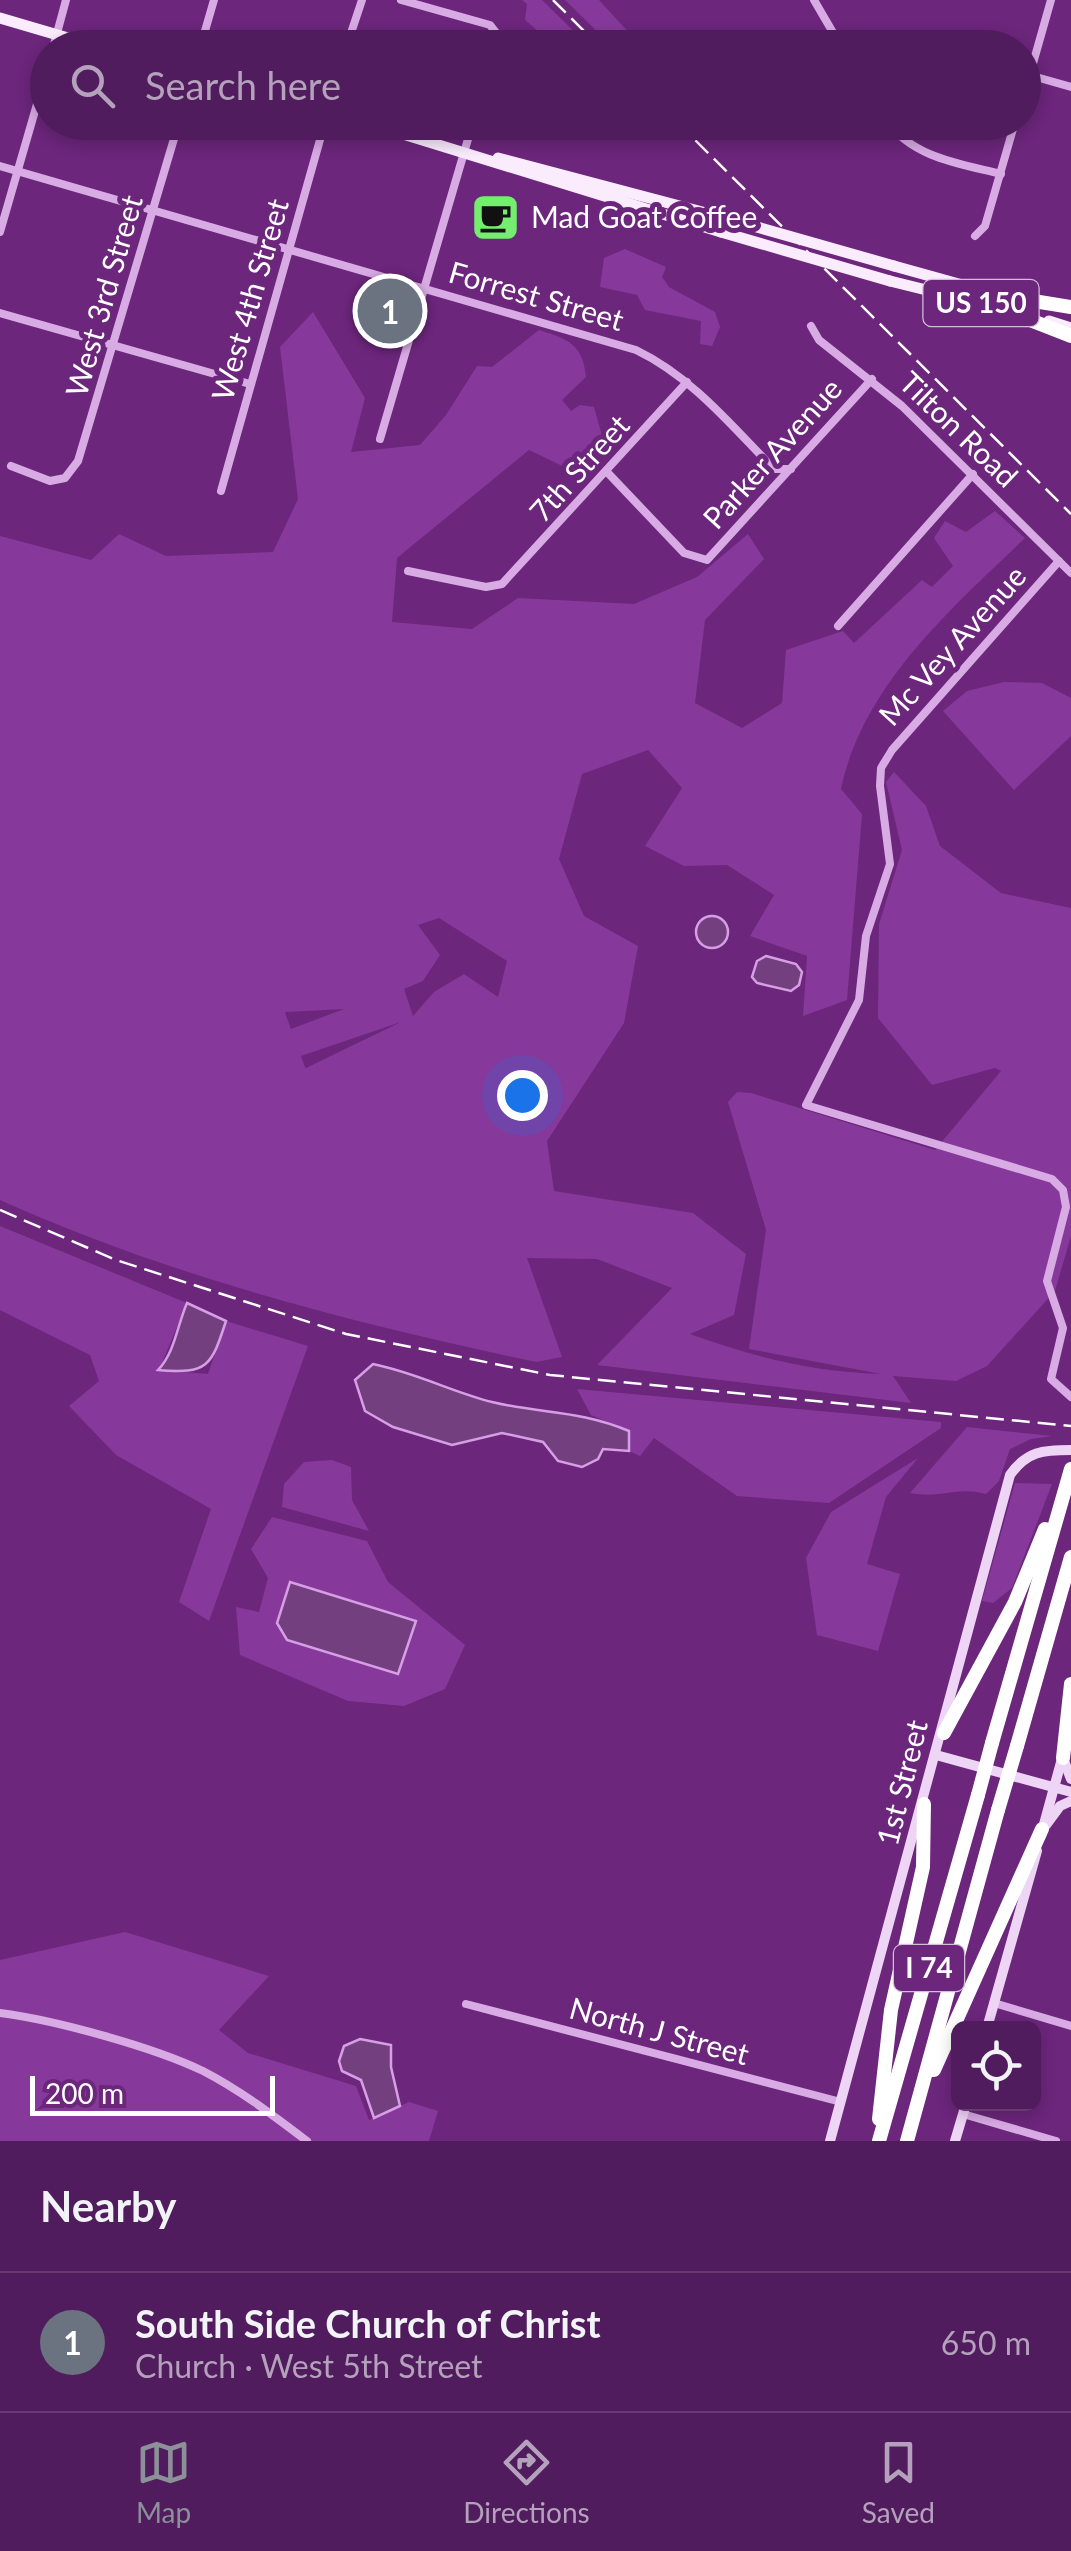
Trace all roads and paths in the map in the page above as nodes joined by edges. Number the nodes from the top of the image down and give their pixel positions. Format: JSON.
{"nodes":[{"id":1,"x":66,"y":0,"type":"edge"},
{"id":2,"x":214,"y":0,"type":"edge"},
{"id":3,"x":362,"y":0,"type":"edge"},
{"id":4,"x":401,"y":0,"type":"edge"},
{"id":5,"x":814,"y":0,"type":"edge"},
{"id":6,"x":1051,"y":0,"type":"edge"},
{"id":7,"x":0,"y":18,"type":"edge"},
{"id":8,"x":58,"y":30,"type":"edge"},
{"id":9,"x":205,"y":30,"type":"edge"},
{"id":10,"x":352,"y":30,"type":"edge"},
{"id":11,"x":494,"y":30,"type":"edge"},
{"id":12,"x":832,"y":30,"type":"edge"},
{"id":13,"x":30,"y":31,"type":"edge"},
{"id":14,"x":1041,"y":34,"type":"edge"},
{"id":15,"x":1041,"y":78,"type":"edge"},
{"id":16,"x":1071,"y":87,"type":"edge"},
{"id":17,"x":30,"y":129,"type":"edge"},
{"id":18,"x":174,"y":140,"type":"edge"},
{"id":19,"x":321,"y":140,"type":"edge"},
{"id":20,"x":426,"y":140,"type":"edge"},
{"id":21,"x":467,"y":140,"type":"edge"},
{"id":22,"x":908,"y":140,"type":"edge"},
{"id":23,"x":1010,"y":140,"type":"edge"},
{"id":24,"x":464,"y":151,"type":"junction"},
{"id":25,"x":0,"y":166,"type":"edge"},
{"id":26,"x":18,"y":171,"type":"junction"},
{"id":27,"x":1000,"y":174,"type":"junction"},
{"id":28,"x":153,"y":210,"type":"junction"},
{"id":29,"x":0,"y":232,"type":"edge"},
{"id":30,"x":975,"y":236,"type":"dead end"},
{"id":31,"x":288,"y":250,"type":"junction"},
{"id":32,"x":425,"y":288,"type":"junction"},
{"id":33,"x":1001,"y":302,"type":"junction"},
{"id":34,"x":1071,"y":307,"type":"edge"},
{"id":35,"x":0,"y":314,"type":"edge"},
{"id":36,"x":1071,"y":315,"type":"edge"},
{"id":37,"x":811,"y":326,"type":"dead end"},
{"id":38,"x":1071,"y":328,"type":"edge"},
{"id":39,"x":1071,"y":336,"type":"edge"},
{"id":40,"x":115,"y":346,"type":"junction"},
{"id":41,"x":872,"y":379,"type":"junction"},
{"id":42,"x":688,"y":382,"type":"junction"},
{"id":43,"x":250,"y":384,"type":"junction"},
{"id":44,"x":380,"y":440,"type":"dead end"},
{"id":45,"x":11,"y":466,"type":"dead end"},
{"id":46,"x":791,"y":470,"type":"junction"},
{"id":47,"x":607,"y":472,"type":"junction"},
{"id":48,"x":973,"y":474,"type":"junction"},
{"id":49,"x":221,"y":490,"type":"dead end"},
{"id":50,"x":1059,"y":561,"type":"junction"},
{"id":51,"x":408,"y":572,"type":"dead end"},
{"id":52,"x":1071,"y":573,"type":"edge"},
{"id":53,"x":838,"y":626,"type":"dead end"},
{"id":54,"x":1071,"y":1397,"type":"edge"},
{"id":55,"x":1071,"y":1450,"type":"edge"},
{"id":56,"x":1069,"y":1476,"type":"edge"},
{"id":57,"x":1071,"y":1558,"type":"edge"},
{"id":58,"x":1071,"y":1684,"type":"edge"},
{"id":59,"x":1071,"y":1732,"type":"edge"},
{"id":60,"x":944,"y":1733,"type":"junction"},
{"id":61,"x":936,"y":1755,"type":"junction"},
{"id":62,"x":1062,"y":1758,"type":"junction"},
{"id":63,"x":1071,"y":1780,"type":"edge"},
{"id":64,"x":1054,"y":1788,"type":"junction"},
{"id":65,"x":1071,"y":1792,"type":"edge"},
{"id":66,"x":1071,"y":1802,"type":"edge"},
{"id":67,"x":924,"y":1804,"type":"junction"},
{"id":68,"x":1042,"y":1829,"type":"junction"},
{"id":69,"x":994,"y":2003,"type":"junction"},
{"id":70,"x":466,"y":2004,"type":"dead end"},
{"id":71,"x":0,"y":2013,"type":"edge"},
{"id":72,"x":989,"y":2021,"type":"edge"},
{"id":73,"x":1071,"y":2026,"type":"edge"},
{"id":74,"x":841,"y":2102,"type":"junction"},
{"id":75,"x":963,"y":2111,"type":"edge"},
{"id":76,"x":970,"y":2111,"type":"edge"},
{"id":77,"x":907,"y":2139,"type":"edge"},
{"id":78,"x":306,"y":2141,"type":"edge"},
{"id":79,"x":830,"y":2141,"type":"edge"},
{"id":80,"x":878,"y":2141,"type":"edge"},
{"id":81,"x":955,"y":2141,"type":"edge"},
{"id":82,"x":1056,"y":2141,"type":"edge"}],
"edges":[{"from":1,"to":8,"type":"street"},
{"from":2,"to":9,"type":"street"},
{"from":3,"to":10,"type":"street"},
{"from":4,"to":11,"type":"street"},
{"from":5,"to":12,"type":"street"},
{"from":6,"to":14,"type":"street"},
{"from":7,"to":13,"type":"main road"},
{"from":15,"to":16,"type":"street"},
{"from":17,"to":26,"type":"street"},
{"from":18,"to":28,"type":"street","name":"West 3rd Street"},
{"from":19,"to":31,"type":"street","name":"West 4th Street"},
{"from":20,"to":24,"type":"main road","number":"US 150"},
{"from":21,"to":24,"type":"street"},
{"from":22,"to":27,"type":"street"},
{"from":23,"to":27,"type":"street"},
{"from":24,"to":32,"type":"street"},
{"from":24,"to":33,"type":"main road","number":"US 150","bridge":true},
{"from":24,"to":33,"type":"main road","number":"US 150","bridge":true},
{"from":25,"to":26,"type":"street","name":"Forrest Street"},
{"from":26,"to":28,"type":"street","name":"Forrest Street"},
{"from":26,"to":29,"type":"street"},
{"from":27,"to":30,"type":"street"},
{"from":28,"to":31,"type":"street","name":"Forrest Street"},
{"from":28,"to":40,"type":"street","name":"West 3rd Street"},
{"from":31,"to":32,"type":"street","name":"Forrest Street"},
{"from":31,"to":43,"type":"street","name":"West 4th Street"},
{"from":32,"to":42,"type":"street","name":"Forrest Street"},
{"from":32,"to":44,"type":"street"},
{"from":33,"to":34,"type":"highway"},
{"from":33,"to":36,"type":"main road","number":"US 150"},
{"from":33,"to":38,"type":"main road","number":"US 150"},
{"from":33,"to":39,"type":"highway"},
{"from":35,"to":40,"type":"street"},
{"from":37,"to":41,"type":"street","name":"Tilton Road"},
{"from":40,"to":43,"type":"street"},
{"from":40,"to":45,"type":"street","name":"West 3rd Street"},
{"from":41,"to":46,"type":"street","name":"Parker Avenue"},
{"from":41,"to":48,"type":"street","name":"Tilton Road"},
{"from":42,"to":46,"type":"street","name":"Forrest Street"},
{"from":42,"to":47,"type":"street","name":"7th Street"},
{"from":43,"to":49,"type":"street","name":"West 4th Street"},
{"from":46,"to":47,"type":"street","name":"Parker Avenue"},
{"from":47,"to":51,"type":"street","name":"7th Street"},
{"from":48,"to":50,"type":"street","name":"Tilton Road"},
{"from":48,"to":53,"type":"street"},
{"from":50,"to":52,"type":"street","name":"Tilton Road"},
{"from":50,"to":54,"type":"street","name":"Mc Vey Avenue"},
{"from":55,"to":60,"type":"street","name":"1st Street"},
{"from":56,"to":60,"type":"highway"},
{"from":56,"to":80,"type":"highway","number":"I 74","bridge":true},
{"from":57,"to":77,"type":"highway","number":"I 74","bridge":true},
{"from":58,"to":62,"type":"highway"},
{"from":59,"to":62,"type":"street"},
{"from":60,"to":61,"type":"street","name":"1st Street"},
{"from":61,"to":64,"type":"street"},
{"from":61,"to":67,"type":"street","name":"1st Street"},
{"from":62,"to":63,"type":"street"},
{"from":62,"to":64,"type":"street"},
{"from":64,"to":65,"type":"street"},
{"from":64,"to":68,"type":"street"},
{"from":66,"to":68,"type":"street"},
{"from":67,"to":74,"type":"street","name":"1st Street"},
{"from":67,"to":80,"type":"highway"},
{"from":68,"to":69,"type":"street"},
{"from":68,"to":77,"type":"highway"},
{"from":69,"to":72,"type":"street"},
{"from":69,"to":73,"type":"street"},
{"from":70,"to":74,"type":"street","name":"North J Street"},
{"from":71,"to":78,"type":"street"},
{"from":74,"to":79,"type":"street","name":"1st Street"},
{"from":75,"to":81,"type":"street"},
{"from":76,"to":82,"type":"street"}]}
